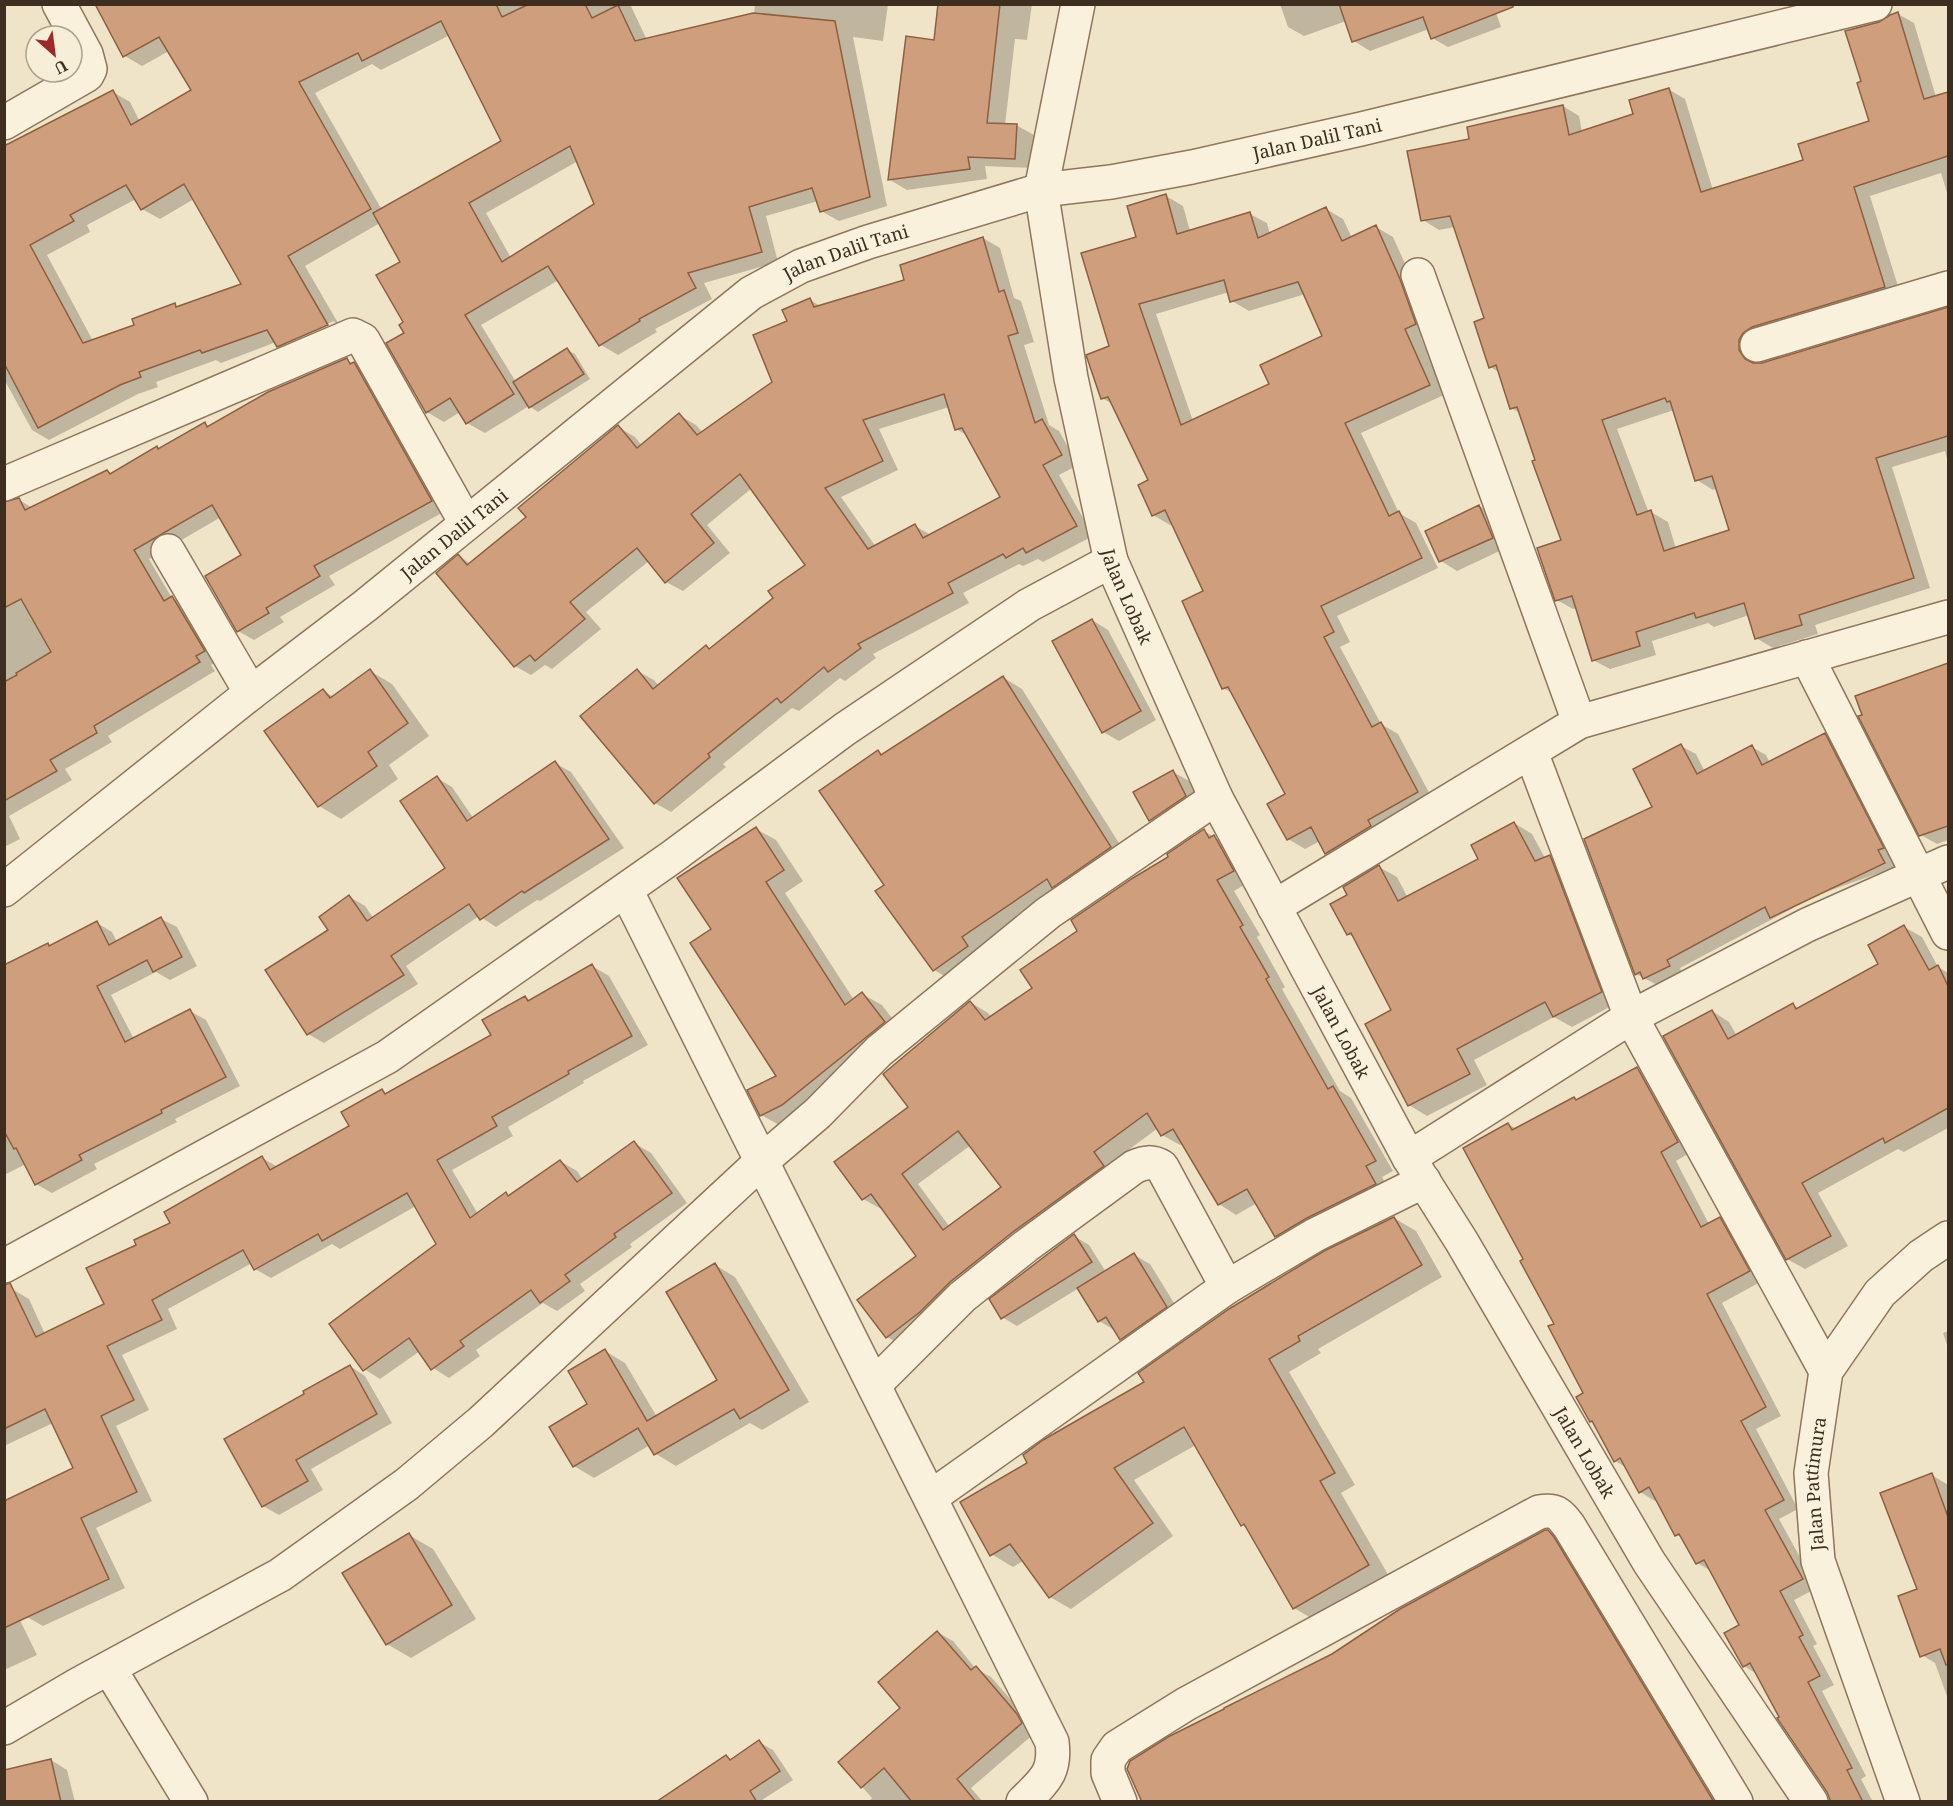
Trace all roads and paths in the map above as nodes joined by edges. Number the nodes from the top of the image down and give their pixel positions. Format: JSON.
{"nodes":[{"id":1,"x":59,"y":4,"type":"edge"},
{"id":2,"x":1078,"y":4,"type":"edge"},
{"id":3,"x":1875,"y":4,"type":"edge"},
{"id":4,"x":4,"y":123,"type":"edge"},
{"id":5,"x":1041,"y":190,"type":"junction"},
{"id":6,"x":1418,"y":275,"type":"dead end"},
{"id":7,"x":1948,"y":288,"type":"edge"},
{"id":8,"x":1757,"y":345,"type":"dead end"},
{"id":9,"x":4,"y":484,"type":"edge"},
{"id":10,"x":466,"y":523,"type":"junction"},
{"id":11,"x":168,"y":551,"type":"dead end"},
{"id":12,"x":1111,"y":561,"type":"junction"},
{"id":13,"x":1948,"y":617,"type":"edge"},
{"id":14,"x":1807,"y":657,"type":"junction"},
{"id":15,"x":251,"y":693,"type":"junction"},
{"id":16,"x":1579,"y":722,"type":"junction"},
{"id":17,"x":1531,"y":752,"type":"junction"},
{"id":18,"x":1216,"y":798,"type":"junction"},
{"id":19,"x":1934,"y":868,"type":"edge"},
{"id":20,"x":4,"y":890,"type":"edge"},
{"id":21,"x":626,"y":890,"type":"junction"},
{"id":22,"x":1274,"y":907,"type":"junction"},
{"id":23,"x":1948,"y":933,"type":"edge"},
{"id":24,"x":1630,"y":1017,"type":"junction"},
{"id":25,"x":762,"y":1161,"type":"junction"},
{"id":26,"x":1417,"y":1170,"type":"junction"},
{"id":27,"x":1948,"y":1238,"type":"edge"},
{"id":28,"x":4,"y":1266,"type":"edge"},
{"id":29,"x":1227,"y":1287,"type":"junction"},
{"id":30,"x":1826,"y":1371,"type":"junction"},
{"id":31,"x":874,"y":1385,"type":"junction"},
{"id":32,"x":931,"y":1497,"type":"junction"},
{"id":33,"x":109,"y":1668,"type":"junction"},
{"id":34,"x":4,"y":1728,"type":"edge"},
{"id":35,"x":191,"y":1802,"type":"edge"},
{"id":36,"x":1023,"y":1802,"type":"edge"},
{"id":37,"x":1120,"y":1802,"type":"edge"},
{"id":38,"x":1736,"y":1802,"type":"edge"},
{"id":39,"x":1811,"y":1802,"type":"edge"},
{"id":40,"x":1903,"y":1802,"type":"edge"}],
"edges":[{"from":1,"to":4,"type":"street"},
{"from":2,"to":5,"type":"street"},
{"from":3,"to":5,"type":"street","name":"Jalan Dalil Tani"},
{"from":5,"to":10,"type":"street","name":"Jalan Dalil Tani"},
{"from":5,"to":12,"type":"street","name":"Jalan Lobak"},
{"from":6,"to":16,"type":"street"},
{"from":7,"to":8,"type":"street"},
{"from":9,"to":10,"type":"street"},
{"from":10,"to":15,"type":"street","name":"Jalan Dalil Tani"},
{"from":11,"to":15,"type":"street"},
{"from":12,"to":18,"type":"street","name":"Jalan Lobak"},
{"from":12,"to":21,"type":"street"},
{"from":13,"to":14,"type":"street"},
{"from":14,"to":16,"type":"street"},
{"from":14,"to":19,"type":"street"},
{"from":15,"to":20,"type":"street","name":"Jalan Dalil Tani"},
{"from":16,"to":17,"type":"street"},
{"from":17,"to":22,"type":"street"},
{"from":17,"to":24,"type":"street"},
{"from":18,"to":22,"type":"street","name":"Jalan Lobak"},
{"from":18,"to":25,"type":"street"},
{"from":19,"to":23,"type":"street"},
{"from":19,"to":24,"type":"street"},
{"from":21,"to":25,"type":"street"},
{"from":21,"to":28,"type":"street"},
{"from":22,"to":26,"type":"street","name":"Jalan Lobak"},
{"from":24,"to":26,"type":"street"},
{"from":24,"to":30,"type":"street"},
{"from":25,"to":31,"type":"street"},
{"from":25,"to":33,"type":"street"},
{"from":26,"to":29,"type":"street"},
{"from":26,"to":39,"type":"street","name":"Jalan Lobak"},
{"from":27,"to":30,"type":"street","name":"Jalan Pattimura"},
{"from":29,"to":31,"type":"street"},
{"from":29,"to":32,"type":"street"},
{"from":30,"to":40,"type":"street","name":"Jalan Pattimura"},
{"from":31,"to":32,"type":"street"},
{"from":32,"to":36,"type":"street"},
{"from":33,"to":34,"type":"street"},
{"from":33,"to":35,"type":"street"},
{"from":37,"to":38,"type":"street"}]}
